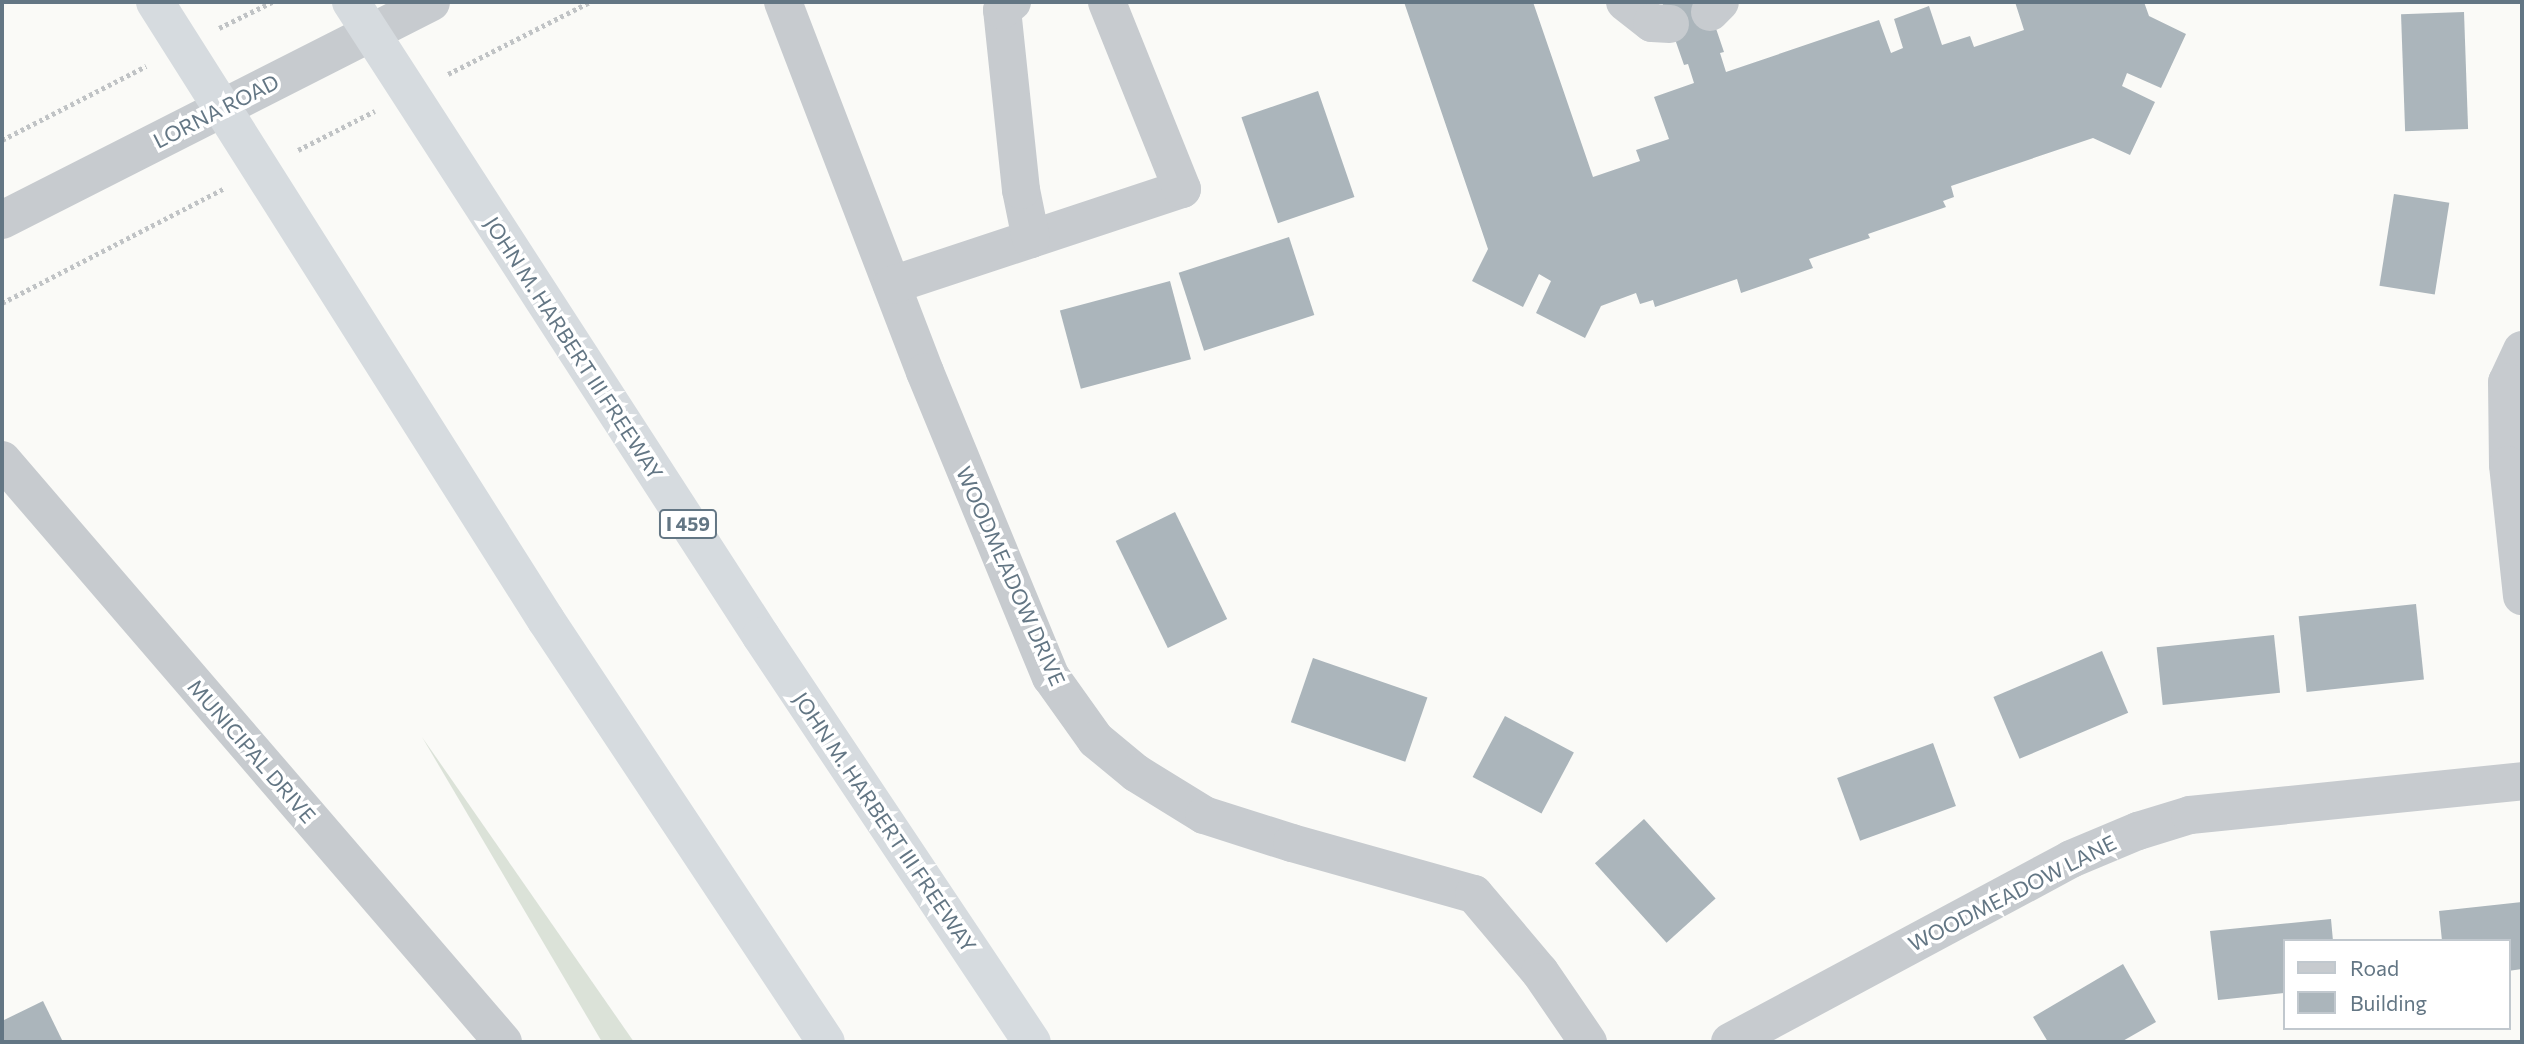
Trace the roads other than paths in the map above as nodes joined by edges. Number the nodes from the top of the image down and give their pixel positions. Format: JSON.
{"nodes":[{"id":1,"x":155,"y":2,"type":"edge"},
{"id":2,"x":351,"y":2,"type":"edge"},
{"id":3,"x":431,"y":2,"type":"edge"},
{"id":4,"x":783,"y":2,"type":"edge"},
{"id":5,"x":1012,"y":2,"type":"edge"},
{"id":6,"x":1107,"y":2,"type":"edge"},
{"id":7,"x":1625,"y":2,"type":"edge"},
{"id":8,"x":1670,"y":24,"type":"dead end"},
{"id":9,"x":2,"y":220,"type":"edge"},
{"id":10,"x":1031,"y":239,"type":"junction"},
{"id":11,"x":892,"y":285,"type":"junction"},
{"id":12,"x":2522,"y":350,"type":"edge"},
{"id":13,"x":2,"y":460,"type":"edge"},
{"id":14,"x":2522,"y":596,"type":"edge"},
{"id":15,"x":2522,"y":781,"type":"edge"},
{"id":16,"x":503,"y":1042,"type":"edge"},
{"id":17,"x":826,"y":1042,"type":"edge"},
{"id":18,"x":1032,"y":1042,"type":"edge"},
{"id":19,"x":1588,"y":1042,"type":"edge"},
{"id":20,"x":1730,"y":1042,"type":"edge"}],
"edges":[{"from":1,"to":17,"type":"highway"},
{"from":2,"to":18,"type":"highway","name":"JOHN M. HARBERT III FREEWAY","number":"I 459"},
{"from":3,"to":9,"type":"street","name":"LORNA ROAD"},
{"from":4,"to":11,"type":"street","name":"WOODMEADOW DRIVE"},
{"from":5,"to":10,"type":"street"},
{"from":6,"to":10,"type":"street"},
{"from":7,"to":8,"type":"street"},
{"from":10,"to":11,"type":"street"},
{"from":11,"to":19,"type":"street","name":"WOODMEADOW DRIVE"},
{"from":12,"to":14,"type":"street"},
{"from":13,"to":16,"type":"street","name":"MUNICIPAL DRIVE"},
{"from":15,"to":20,"type":"street","name":"WOODMEADOW LANE"}]}
